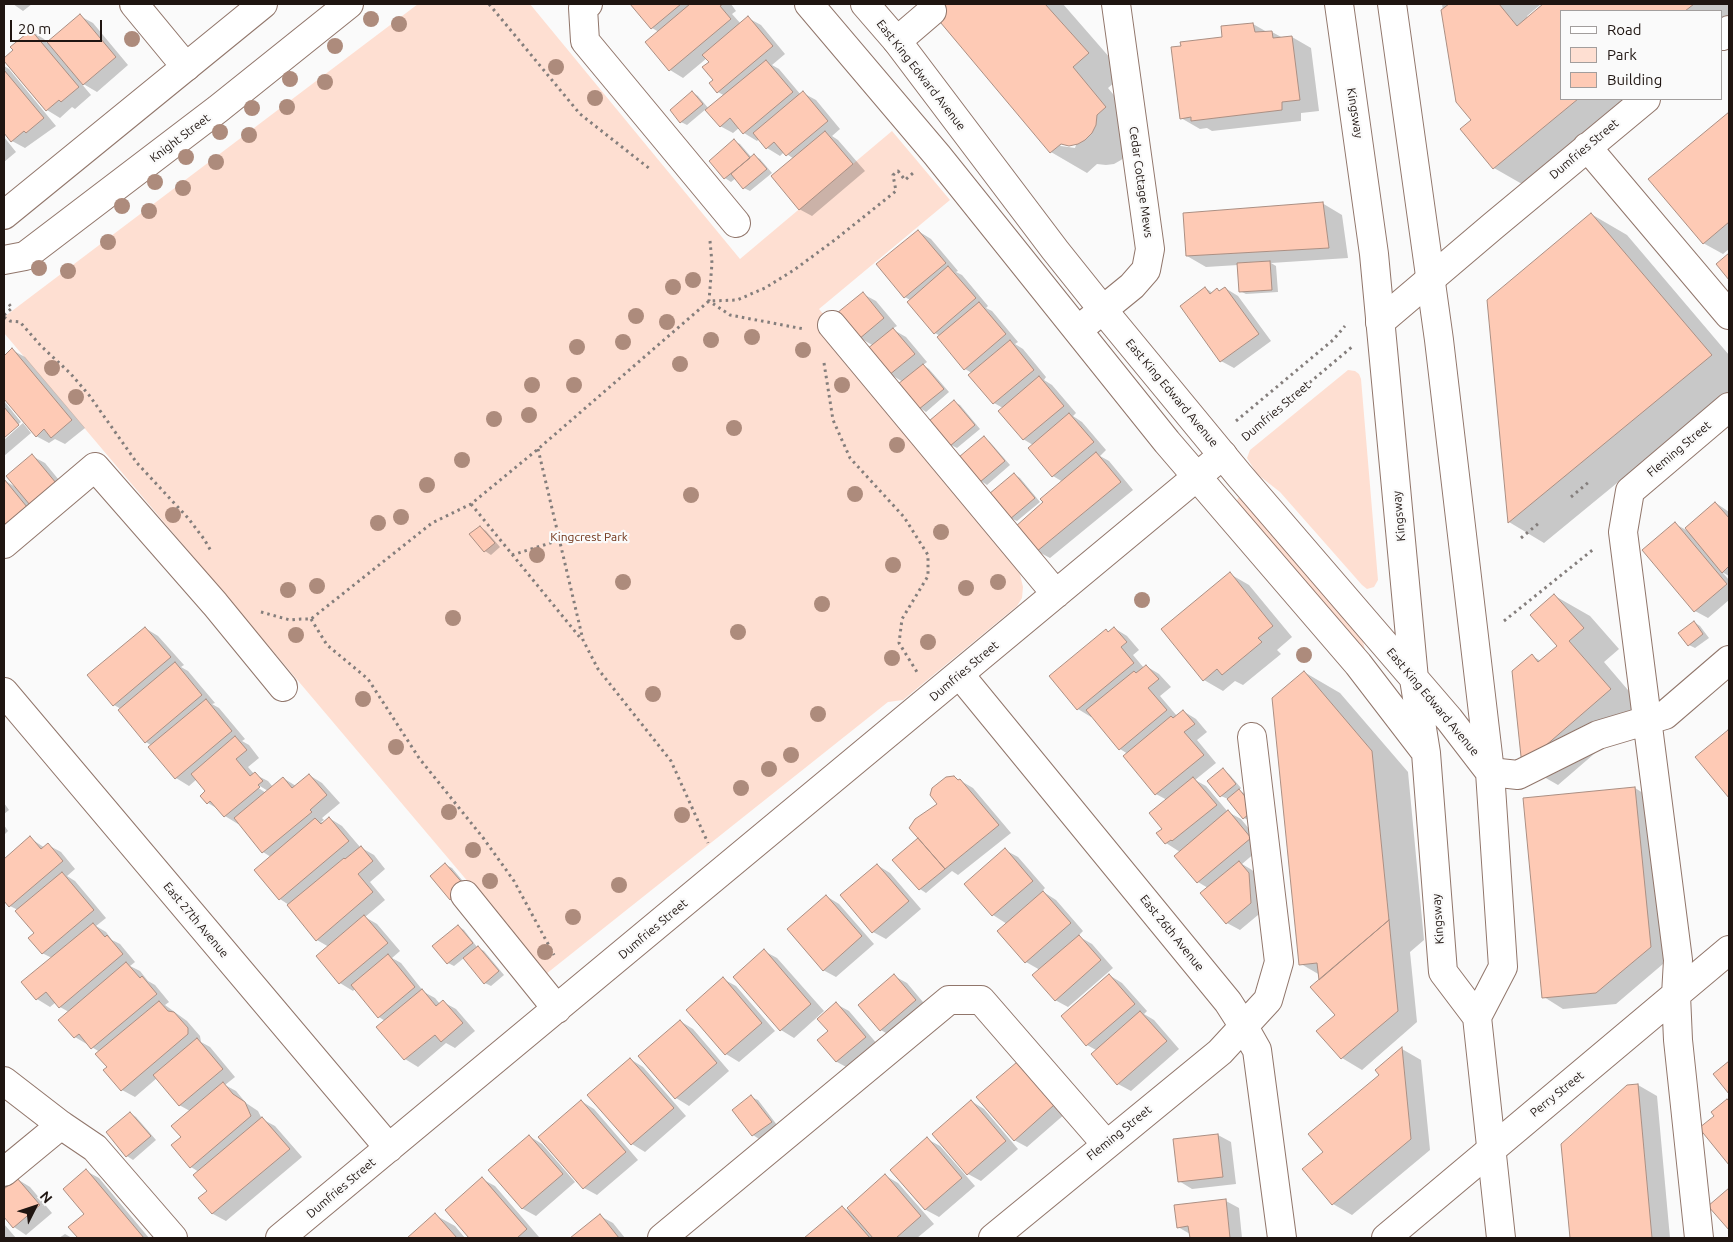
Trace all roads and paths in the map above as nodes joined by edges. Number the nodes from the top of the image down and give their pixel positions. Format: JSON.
{"nodes":[{"id":1,"x":134,"y":4,"type":"edge"},
{"id":2,"x":263,"y":4,"type":"edge"},
{"id":3,"x":349,"y":4,"type":"edge"},
{"id":4,"x":489,"y":4,"type":"edge"},
{"id":5,"x":588,"y":4,"type":"edge"},
{"id":6,"x":809,"y":4,"type":"edge"},
{"id":7,"x":865,"y":4,"type":"edge"},
{"id":8,"x":1116,"y":4,"type":"edge"},
{"id":9,"x":1339,"y":4,"type":"edge"},
{"id":10,"x":1392,"y":4,"type":"edge"},
{"id":11,"x":932,"y":11,"type":"dead end"},
{"id":12,"x":896,"y":42,"type":"junction"},
{"id":13,"x":186,"y":67,"type":"junction"},
{"id":14,"x":1645,"y":100,"type":"edge"},
{"id":15,"x":1587,"y":147,"type":"junction"},
{"id":16,"x":655,"y":173,"type":"dead end"},
{"id":17,"x":914,"y":173,"type":"dead end"},
{"id":18,"x":4,"y":215,"type":"edge"},
{"id":19,"x":736,"y":223,"type":"dead end"},
{"id":20,"x":710,"y":239,"type":"dead end"},
{"id":21,"x":4,"y":260,"type":"edge"},
{"id":22,"x":1431,"y":279,"type":"junction"},
{"id":23,"x":709,"y":301,"type":"junction"},
{"id":24,"x":8,"y":303,"type":"dead end"},
{"id":25,"x":1103,"y":310,"type":"junction"},
{"id":26,"x":1729,"y":315,"type":"edge"},
{"id":27,"x":4,"y":316,"type":"edge"},
{"id":28,"x":1380,"y":322,"type":"junction"},
{"id":29,"x":1345,"y":326,"type":"dead end"},
{"id":30,"x":822,"y":329,"type":"joint"},
{"id":31,"x":1078,"y":330,"type":"junction"},
{"id":32,"x":822,"y":354,"type":"dead end"},
{"id":33,"x":1729,"y":407,"type":"edge"},
{"id":34,"x":1236,"y":421,"type":"dead end"},
{"id":35,"x":538,"y":449,"type":"junction"},
{"id":36,"x":1223,"y":455,"type":"junction"},
{"id":37,"x":1197,"y":477,"type":"junction"},
{"id":38,"x":1590,"y":481,"type":"dead end"},
{"id":39,"x":1570,"y":497,"type":"dead end"},
{"id":40,"x":471,"y":504,"type":"junction"},
{"id":41,"x":1539,"y":523,"type":"dead end"},
{"id":42,"x":1624,"y":532,"type":"junction"},
{"id":43,"x":1521,"y":538,"type":"dead end"},
{"id":44,"x":560,"y":540,"type":"junction"},
{"id":45,"x":4,"y":544,"type":"edge"},
{"id":46,"x":212,"y":555,"type":"dead end"},
{"id":47,"x":512,"y":555,"type":"junction"},
{"id":48,"x":1056,"y":594,"type":"junction"},
{"id":49,"x":254,"y":609,"type":"dead end"},
{"id":50,"x":311,"y":620,"type":"junction"},
{"id":51,"x":1504,"y":621,"type":"dead end"},
{"id":52,"x":583,"y":640,"type":"junction"},
{"id":53,"x":1729,"y":660,"type":"edge"},
{"id":54,"x":960,"y":675,"type":"junction"},
{"id":55,"x":921,"y":677,"type":"dead end"},
{"id":56,"x":1414,"y":679,"type":"junction"},
{"id":57,"x":283,"y":687,"type":"dead end"},
{"id":58,"x":4,"y":692,"type":"edge"},
{"id":59,"x":1646,"y":720,"type":"junction"},
{"id":60,"x":1252,"y":737,"type":"dead end"},
{"id":61,"x":1426,"y":753,"type":"junction"},
{"id":62,"x":1490,"y":772,"type":"junction"},
{"id":63,"x":708,"y":843,"type":"dead end"},
{"id":64,"x":464,"y":895,"type":"dead end"},
{"id":65,"x":1729,"y":950,"type":"edge"},
{"id":66,"x":556,"y":959,"type":"dead end"},
{"id":67,"x":1676,"y":995,"type":"junction"},
{"id":68,"x":557,"y":1009,"type":"junction"},
{"id":69,"x":1477,"y":1018,"type":"junction"},
{"id":70,"x":1244,"y":1027,"type":"junction"},
{"id":71,"x":4,"y":1081,"type":"edge"},
{"id":72,"x":61,"y":1125,"type":"junction"},
{"id":73,"x":1106,"y":1144,"type":"junction"},
{"id":74,"x":389,"y":1148,"type":"junction"},
{"id":75,"x":1491,"y":1148,"type":"junction"},
{"id":76,"x":4,"y":1172,"type":"edge"},
{"id":77,"x":173,"y":1238,"type":"edge"},
{"id":78,"x":280,"y":1238,"type":"edge"},
{"id":79,"x":662,"y":1238,"type":"edge"},
{"id":80,"x":994,"y":1238,"type":"edge"},
{"id":81,"x":1282,"y":1238,"type":"edge"},
{"id":82,"x":1386,"y":1238,"type":"edge"},
{"id":83,"x":1501,"y":1238,"type":"edge"},
{"id":84,"x":1699,"y":1238,"type":"edge"}],
"edges":[{"from":1,"to":13,"type":"main road"},
{"from":2,"to":13,"type":"main road"},
{"from":3,"to":21,"type":"main road","name":"Knight Street"},
{"from":4,"to":16,"type":"path"},
{"from":5,"to":19,"type":"main road"},
{"from":6,"to":31,"type":"main road"},
{"from":7,"to":12,"type":"main road","name":"East King Edward Avenue"},
{"from":8,"to":25,"type":"main road","name":"Cedar Cottage Mews"},
{"from":9,"to":28,"type":"main road","name":"Kingsway"},
{"from":10,"to":22,"type":"main road"},
{"from":11,"to":12,"type":"main road"},
{"from":12,"to":25,"type":"main road","name":"East King Edward Avenue"},
{"from":13,"to":18,"type":"main road"},
{"from":14,"to":15,"type":"main road","name":"Dumfries Street"},
{"from":15,"to":22,"type":"main road","name":"Dumfries Street"},
{"from":15,"to":26,"type":"main road"},
{"from":17,"to":23,"type":"path"},
{"from":20,"to":23,"type":"path"},
{"from":22,"to":28,"type":"main road","name":"Dumfries Street"},
{"from":22,"to":62,"type":"main road"},
{"from":23,"to":30,"type":"path"},
{"from":23,"to":35,"type":"path"},
{"from":24,"to":27,"type":"path"},
{"from":25,"to":31,"type":"main road","name":"Cedar Cottage Mews"},
{"from":25,"to":36,"type":"main road","name":"East King Edward Avenue"},
{"from":27,"to":46,"type":"path"},
{"from":28,"to":36,"type":"path","name":"Dumfries Street"},
{"from":28,"to":56,"type":"main road","name":"Kingsway"},
{"from":29,"to":34,"type":"path"},
{"from":30,"to":48,"type":"main road"},
{"from":31,"to":37,"type":"main road"},
{"from":32,"to":55,"type":"path"},
{"from":33,"to":42,"type":"main road","name":"Fleming Street"},
{"from":35,"to":40,"type":"path"},
{"from":35,"to":44,"type":"path"},
{"from":36,"to":37,"type":"main road","name":"Dumfries Street"},
{"from":36,"to":56,"type":"main road","name":"East King Edward Avenue"},
{"from":37,"to":48,"type":"main road","name":"Dumfries Street"},
{"from":37,"to":61,"type":"main road"},
{"from":38,"to":39,"type":"path"},
{"from":40,"to":47,"type":"path"},
{"from":40,"to":50,"type":"path"},
{"from":41,"to":43,"type":"path"},
{"from":42,"to":51,"type":"path"},
{"from":42,"to":59,"type":"main road"},
{"from":44,"to":47,"type":"path"},
{"from":44,"to":52,"type":"path"},
{"from":45,"to":57,"type":"main road"},
{"from":47,"to":52,"type":"path"},
{"from":48,"to":54,"type":"main road","name":"Dumfries Street"},
{"from":49,"to":50,"type":"path"},
{"from":50,"to":66,"type":"path"},
{"from":52,"to":63,"type":"path"},
{"from":53,"to":59,"type":"main road"},
{"from":54,"to":68,"type":"main road","name":"Dumfries Street"},
{"from":54,"to":70,"type":"main road","name":"East 26th Avenue"},
{"from":56,"to":61,"type":"main road","name":"Kingsway"},
{"from":56,"to":62,"type":"main road","name":"East King Edward Avenue"},
{"from":58,"to":74,"type":"main road","name":"East 27th Avenue"},
{"from":59,"to":62,"type":"main road"},
{"from":59,"to":67,"type":"main road"},
{"from":60,"to":70,"type":"main road","name":"Fleming Street"},
{"from":61,"to":69,"type":"main road","name":"Kingsway"},
{"from":62,"to":69,"type":"main road"},
{"from":64,"to":68,"type":"main road"},
{"from":65,"to":67,"type":"main road","name":"Perry Street"},
{"from":67,"to":75,"type":"main road","name":"Perry Street"},
{"from":67,"to":84,"type":"main road"},
{"from":68,"to":74,"type":"main road","name":"Dumfries Street"},
{"from":69,"to":75,"type":"main road"},
{"from":70,"to":73,"type":"main road","name":"Fleming Street"},
{"from":70,"to":81,"type":"main road","name":"East 26th Avenue"},
{"from":71,"to":72,"type":"main road"},
{"from":72,"to":76,"type":"main road"},
{"from":72,"to":77,"type":"main road"},
{"from":73,"to":79,"type":"main road"},
{"from":73,"to":80,"type":"main road","name":"Fleming Street"},
{"from":74,"to":78,"type":"main road","name":"Dumfries Street"},
{"from":75,"to":82,"type":"main road","name":"Perry Street"},
{"from":75,"to":83,"type":"main road"}]}
